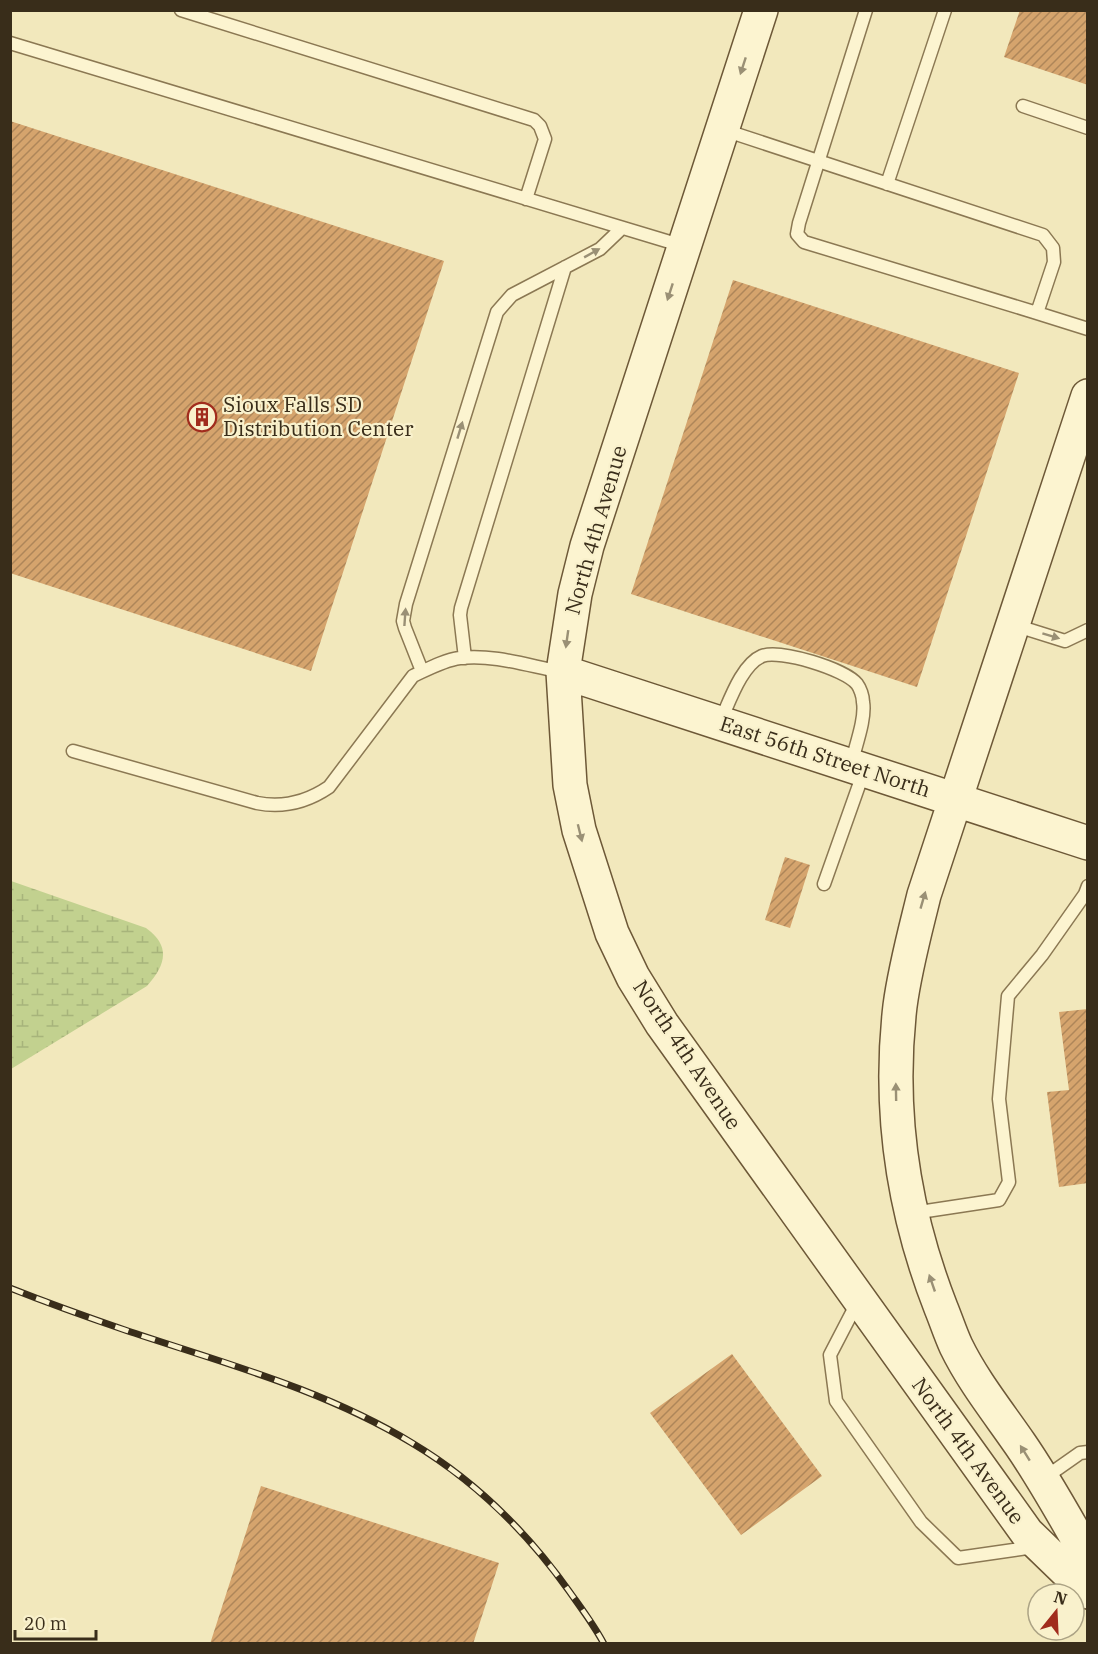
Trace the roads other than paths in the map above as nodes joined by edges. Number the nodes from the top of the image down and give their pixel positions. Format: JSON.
{"nodes":[{"id":1,"x":181,"y":10,"type":"edge"},
{"id":2,"x":761,"y":10,"type":"edge"},
{"id":3,"x":866,"y":10,"type":"edge"},
{"id":4,"x":945,"y":10,"type":"edge"},
{"id":5,"x":10,"y":44,"type":"edge"},
{"id":6,"x":1023,"y":106,"type":"dead end"},
{"id":7,"x":1088,"y":128,"type":"edge"},
{"id":8,"x":722,"y":129,"type":"junction"},
{"id":9,"x":819,"y":161,"type":"junction"},
{"id":10,"x":887,"y":184,"type":"junction"},
{"id":11,"x":526,"y":199,"type":"junction"},
{"id":12,"x":622,"y":228,"type":"junction"},
{"id":13,"x":684,"y":247,"type":"junction"},
{"id":14,"x":565,"y":267,"type":"junction"},
{"id":15,"x":1037,"y":313,"type":"junction"},
{"id":16,"x":1088,"y":329,"type":"edge"},
{"id":17,"x":1088,"y":396,"type":"edge"},
{"id":18,"x":1013,"y":625,"type":"junction"},
{"id":19,"x":1088,"y":630,"type":"edge"},
{"id":20,"x":465,"y":658,"type":"junction"},
{"id":21,"x":423,"y":671,"type":"junction"},
{"id":22,"x":563,"y":672,"type":"junction"},
{"id":23,"x":720,"y":723,"type":"junction"},
{"id":24,"x":73,"y":751,"type":"dead end"},
{"id":25,"x":857,"y":768,"type":"junction"},
{"id":26,"x":956,"y":800,"type":"junction"},
{"id":27,"x":1088,"y":843,"type":"edge"},
{"id":28,"x":824,"y":884,"type":"dead end"},
{"id":29,"x":1088,"y":886,"type":"edge"},
{"id":30,"x":910,"y":1213,"type":"junction"},
{"id":31,"x":859,"y":1299,"type":"junction"},
{"id":32,"x":1088,"y":1452,"type":"edge"},
{"id":33,"x":1042,"y":1479,"type":"junction"},
{"id":34,"x":1041,"y":1546,"type":"junction"},
{"id":35,"x":1088,"y":1557,"type":"edge"},
{"id":36,"x":1088,"y":1592,"type":"edge"}],
"edges":[{"from":1,"to":11,"type":"lane"},
{"from":2,"to":8,"type":"street","name":"North 4th Avenue","one_way":true},
{"from":3,"to":9,"type":"lane"},
{"from":4,"to":10,"type":"lane"},
{"from":5,"to":11,"type":"lane"},
{"from":6,"to":7,"type":"lane"},
{"from":8,"to":9,"type":"lane"},
{"from":8,"to":13,"type":"street","name":"North 4th Avenue"},
{"from":9,"to":10,"type":"lane"},
{"from":9,"to":15,"type":"lane"},
{"from":10,"to":15,"type":"lane"},
{"from":11,"to":12,"type":"lane"},
{"from":12,"to":13,"type":"lane"},
{"from":14,"to":12,"type":"lane","one_way":true},
{"from":13,"to":22,"type":"street","name":"North 4th Avenue","one_way":true},
{"from":14,"to":20,"type":"lane"},
{"from":21,"to":14,"type":"lane","one_way":true},
{"from":15,"to":16,"type":"lane"},
{"from":17,"to":18,"type":"street","name":"North 4th Avenue"},
{"from":18,"to":19,"type":"lane","one_way":true},
{"from":18,"to":26,"type":"street","name":"North 4th Avenue"},
{"from":20,"to":21,"type":"lane"},
{"from":20,"to":22,"type":"lane"},
{"from":21,"to":24,"type":"lane"},
{"from":22,"to":23,"type":"street","name":"East 56th Street North"},
{"from":22,"to":31,"type":"street","name":"North 4th Avenue","one_way":true},
{"from":23,"to":25,"type":"street","name":"East 56th Street North"},
{"from":23,"to":25,"type":"lane"},
{"from":25,"to":26,"type":"street","name":"East 56th Street North"},
{"from":25,"to":28,"type":"lane"},
{"from":26,"to":27,"type":"street","name":"East 56th Street North"},
{"from":30,"to":26,"type":"street","name":"North 4th Avenue","one_way":true},
{"from":29,"to":30,"type":"lane"},
{"from":33,"to":30,"type":"street","name":"North 4th Avenue","one_way":true},
{"from":31,"to":34,"type":"street","name":"North 4th Avenue"},
{"from":31,"to":34,"type":"lane"},
{"from":32,"to":33,"type":"lane"},
{"from":33,"to":35,"type":"street","name":"North 4th Avenue"},
{"from":34,"to":36,"type":"street","name":"North 4th Avenue"}]}
